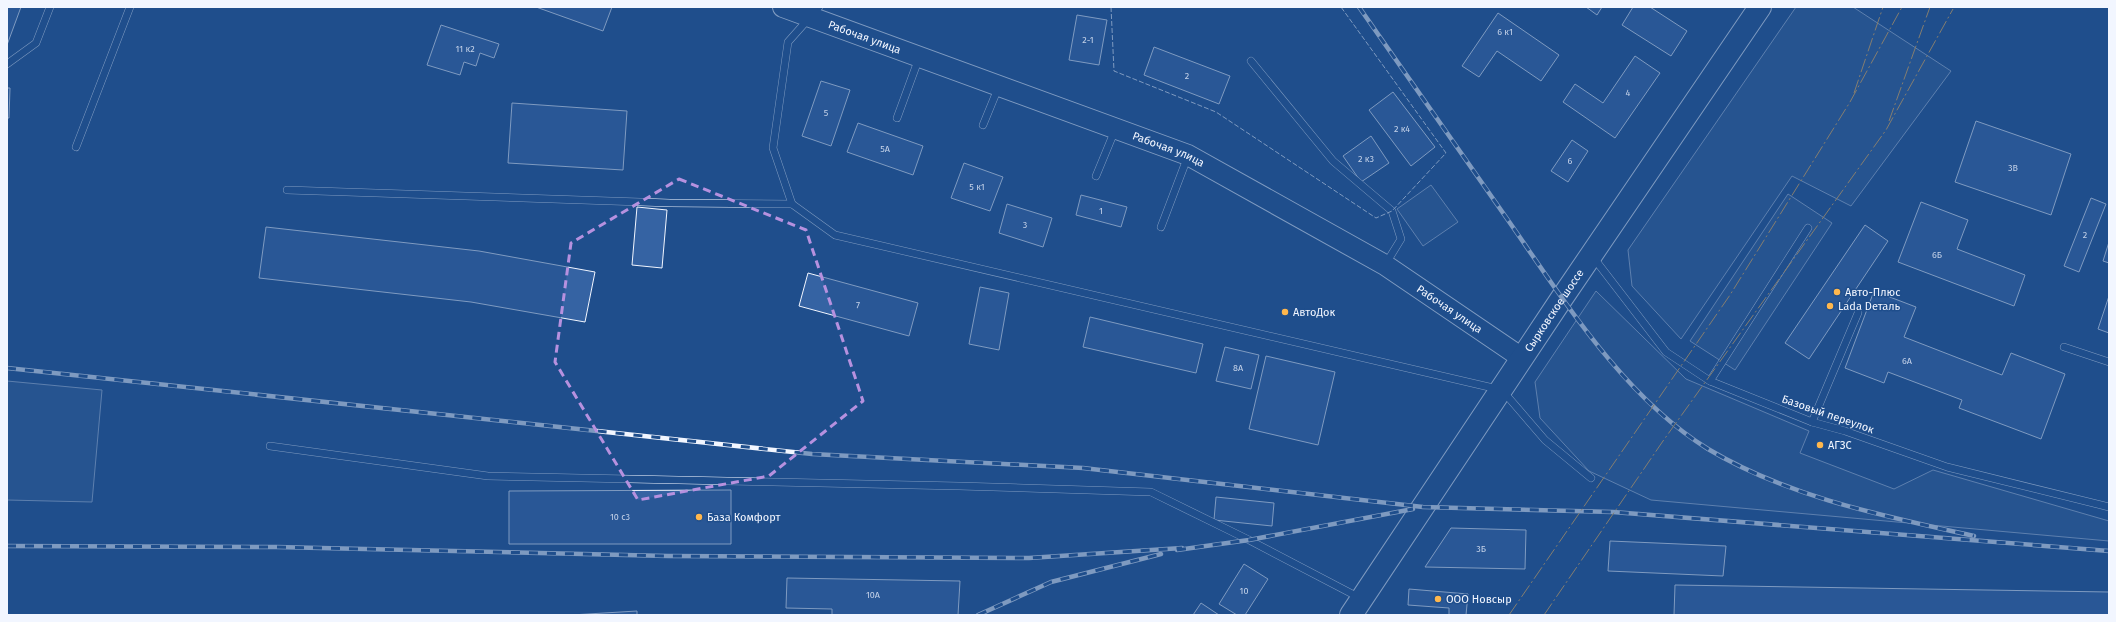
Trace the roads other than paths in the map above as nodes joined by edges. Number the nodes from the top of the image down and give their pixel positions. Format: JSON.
{"nodes":[{"id":1,"x":50,"y":7,"type":"edge"},
{"id":2,"x":130,"y":7,"type":"edge"},
{"id":3,"x":783,"y":7,"type":"edge"},
{"id":4,"x":1760,"y":7,"type":"edge"},
{"id":5,"x":815,"y":12,"type":"edge"},
{"id":6,"x":920,"y":57,"type":"junction"},
{"id":7,"x":1251,"y":61,"type":"dead end"},
{"id":8,"x":7,"y":64,"type":"edge"},
{"id":9,"x":999,"y":86,"type":"junction"},
{"id":10,"x":897,"y":118,"type":"dead end"},
{"id":11,"x":984,"y":125,"type":"dead end"},
{"id":12,"x":1116,"y":129,"type":"junction"},
{"id":13,"x":76,"y":147,"type":"dead end"},
{"id":14,"x":1188,"y":155,"type":"junction"},
{"id":15,"x":1096,"y":176,"type":"dead end"},
{"id":16,"x":287,"y":190,"type":"dead end"},
{"id":17,"x":792,"y":204,"type":"junction"},
{"id":18,"x":1161,"y":227,"type":"dead end"},
{"id":19,"x":1808,"y":228,"type":"dead end"},
{"id":20,"x":1591,"y":255,"type":"junction"},
{"id":21,"x":1385,"y":265,"type":"junction"},
{"id":22,"x":1858,"y":313,"type":"dead end"},
{"id":23,"x":2064,"y":347,"type":"dead end"},
{"id":24,"x":1522,"y":358,"type":"junction"},
{"id":25,"x":2109,"y":362,"type":"edge"},
{"id":26,"x":1710,"y":381,"type":"junction"},
{"id":27,"x":1502,"y":390,"type":"junction"},
{"id":28,"x":1812,"y":422,"type":"junction"},
{"id":29,"x":270,"y":446,"type":"dead end"},
{"id":30,"x":1591,"y":478,"type":"dead end"},
{"id":31,"x":2109,"y":507,"type":"edge"},
{"id":32,"x":1357,"y":607,"type":"edge"}],
"edges":[{"from":1,"to":8,"type":"lane"},
{"from":2,"to":13,"type":"lane"},
{"from":3,"to":5,"type":"main road","name":"Рабочая улица"},
{"from":4,"to":20,"type":"main road","name":"Сырковское шоссе"},
{"from":5,"to":6,"type":"main road","name":"Рабочая улица"},
{"from":5,"to":17,"type":"lane"},
{"from":6,"to":9,"type":"main road","name":"Рабочая улица"},
{"from":6,"to":10,"type":"lane"},
{"from":7,"to":21,"type":"lane"},
{"from":9,"to":11,"type":"lane"},
{"from":9,"to":12,"type":"main road","name":"Рабочая улица"},
{"from":12,"to":14,"type":"main road","name":"Рабочая улица"},
{"from":12,"to":15,"type":"lane"},
{"from":14,"to":18,"type":"lane"},
{"from":14,"to":21,"type":"main road","name":"Рабочая улица"},
{"from":16,"to":17,"type":"lane"},
{"from":17,"to":27,"type":"lane"},
{"from":19,"to":26,"type":"lane"},
{"from":20,"to":24,"type":"main road","name":"Сырковское шоссе"},
{"from":20,"to":26,"type":"lane","name":"Базовый переулок"},
{"from":21,"to":24,"type":"main road","name":"Рабочая улица"},
{"from":22,"to":28,"type":"lane"},
{"from":23,"to":25,"type":"lane"},
{"from":24,"to":27,"type":"main road","name":"Сырковское шоссе"},
{"from":26,"to":28,"type":"lane","name":"Базовый переулок"},
{"from":27,"to":30,"type":"lane"},
{"from":27,"to":32,"type":"main road","name":"Сырковское шоссе"},
{"from":28,"to":31,"type":"lane","name":"Базовый переулок"},
{"from":29,"to":32,"type":"lane"}]}
